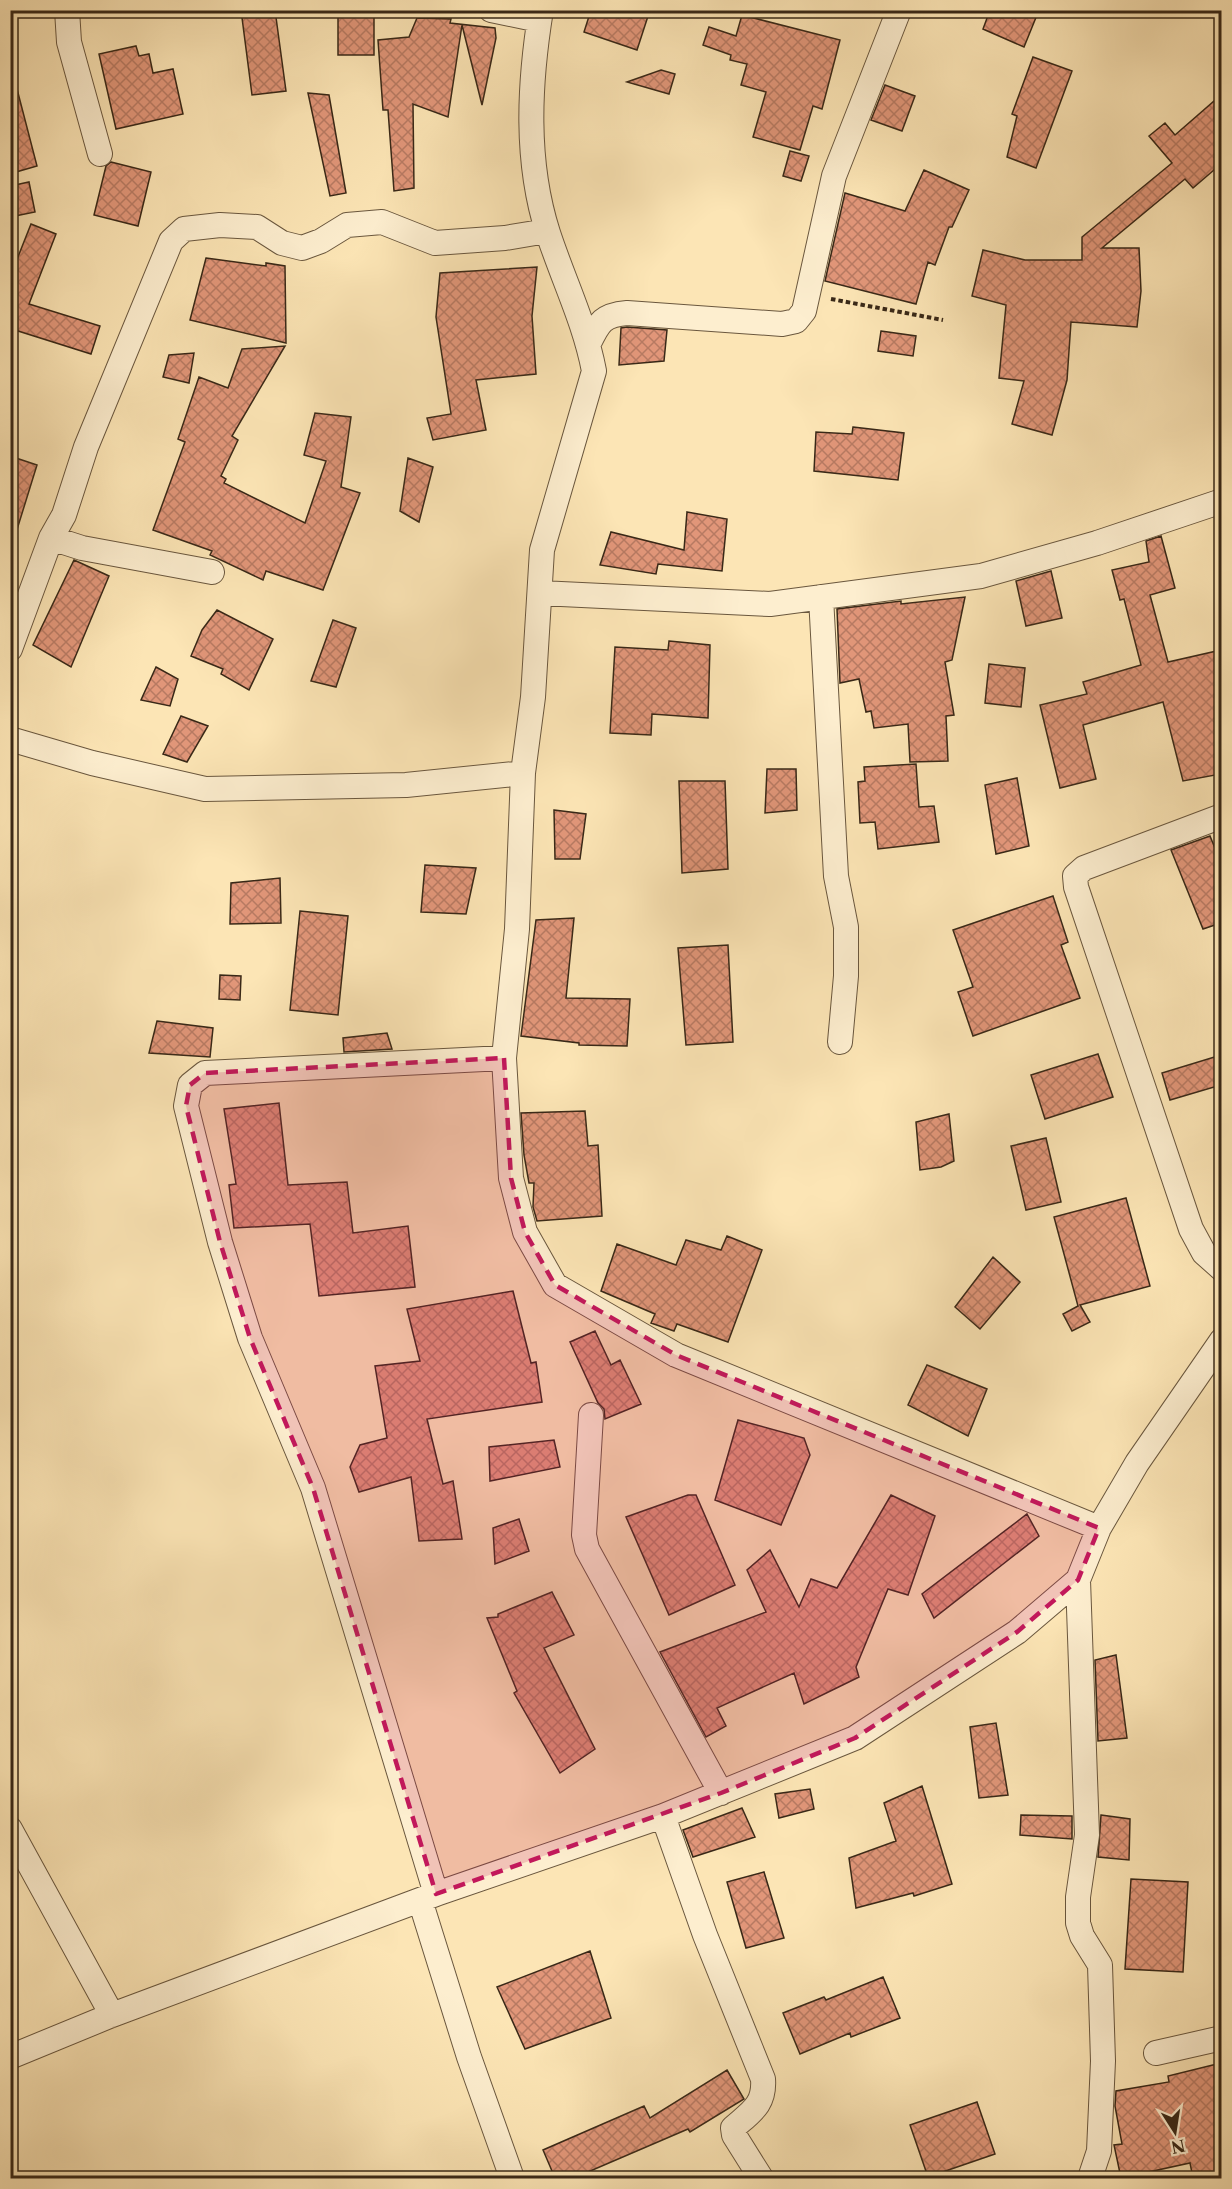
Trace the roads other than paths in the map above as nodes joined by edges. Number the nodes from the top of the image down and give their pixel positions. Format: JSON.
{"nodes":[{"id":1,"x":67,"y":10,"type":"edge"},
{"id":2,"x":491,"y":10,"type":"edge"},
{"id":3,"x":899,"y":10,"type":"edge"},
{"id":4,"x":540,"y":15,"type":"edge"},
{"id":5,"x":100,"y":154,"type":"dead end"},
{"id":6,"x":547,"y":231,"type":"junction"},
{"id":7,"x":589,"y":343,"type":"junction"},
{"id":8,"x":1221,"y":501,"type":"edge"},
{"id":9,"x":51,"y":538,"type":"junction"},
{"id":10,"x":212,"y":573,"type":"dead end"},
{"id":11,"x":540,"y":593,"type":"junction"},
{"id":12,"x":821,"y":597,"type":"junction"},
{"id":13,"x":10,"y":649,"type":"edge"},
{"id":14,"x":10,"y":739,"type":"edge"},
{"id":15,"x":523,"y":773,"type":"junction"},
{"id":16,"x":1221,"y":816,"type":"edge"},
{"id":17,"x":840,"y":1042,"type":"dead end"},
{"id":18,"x":504,"y":1058,"type":"junction"},
{"id":19,"x":1221,"y":1269,"type":"edge"},
{"id":20,"x":1221,"y":1340,"type":"edge"},
{"id":21,"x":591,"y":1415,"type":"dead end"},
{"id":22,"x":1099,"y":1528,"type":"junction"},
{"id":23,"x":1078,"y":1580,"type":"junction"},
{"id":24,"x":721,"y":1793,"type":"junction"},
{"id":25,"x":663,"y":1816,"type":"junction"},
{"id":26,"x":10,"y":1829,"type":"edge"},
{"id":27,"x":428,"y":1897,"type":"junction"},
{"id":28,"x":112,"y":2015,"type":"junction"},
{"id":29,"x":1221,"y":2038,"type":"edge"},
{"id":30,"x":1156,"y":2053,"type":"dead end"},
{"id":31,"x":10,"y":2057,"type":"edge"},
{"id":32,"x":512,"y":2178,"type":"edge"},
{"id":33,"x":761,"y":2178,"type":"edge"},
{"id":34,"x":1090,"y":2178,"type":"edge"}],
"edges":[{"from":1,"to":5,"type":"street"},
{"from":2,"to":4,"type":"street"},
{"from":3,"to":7,"type":"street"},
{"from":4,"to":6,"type":"street"},
{"from":6,"to":7,"type":"street"},
{"from":6,"to":9,"type":"street"},
{"from":7,"to":11,"type":"street"},
{"from":8,"to":12,"type":"street"},
{"from":9,"to":10,"type":"street"},
{"from":9,"to":13,"type":"street"},
{"from":11,"to":12,"type":"street"},
{"from":11,"to":15,"type":"street"},
{"from":12,"to":17,"type":"street"},
{"from":14,"to":15,"type":"street"},
{"from":15,"to":18,"type":"street"},
{"from":16,"to":19,"type":"street"},
{"from":18,"to":22,"type":"street"},
{"from":18,"to":27,"type":"street"},
{"from":20,"to":22,"type":"street"},
{"from":21,"to":24,"type":"street"},
{"from":22,"to":23,"type":"street"},
{"from":23,"to":24,"type":"street"},
{"from":23,"to":34,"type":"street"},
{"from":24,"to":25,"type":"street"},
{"from":25,"to":27,"type":"street"},
{"from":25,"to":33,"type":"street"},
{"from":26,"to":28,"type":"street"},
{"from":27,"to":28,"type":"street"},
{"from":27,"to":32,"type":"street"},
{"from":28,"to":31,"type":"street"},
{"from":29,"to":30,"type":"street"}]}
